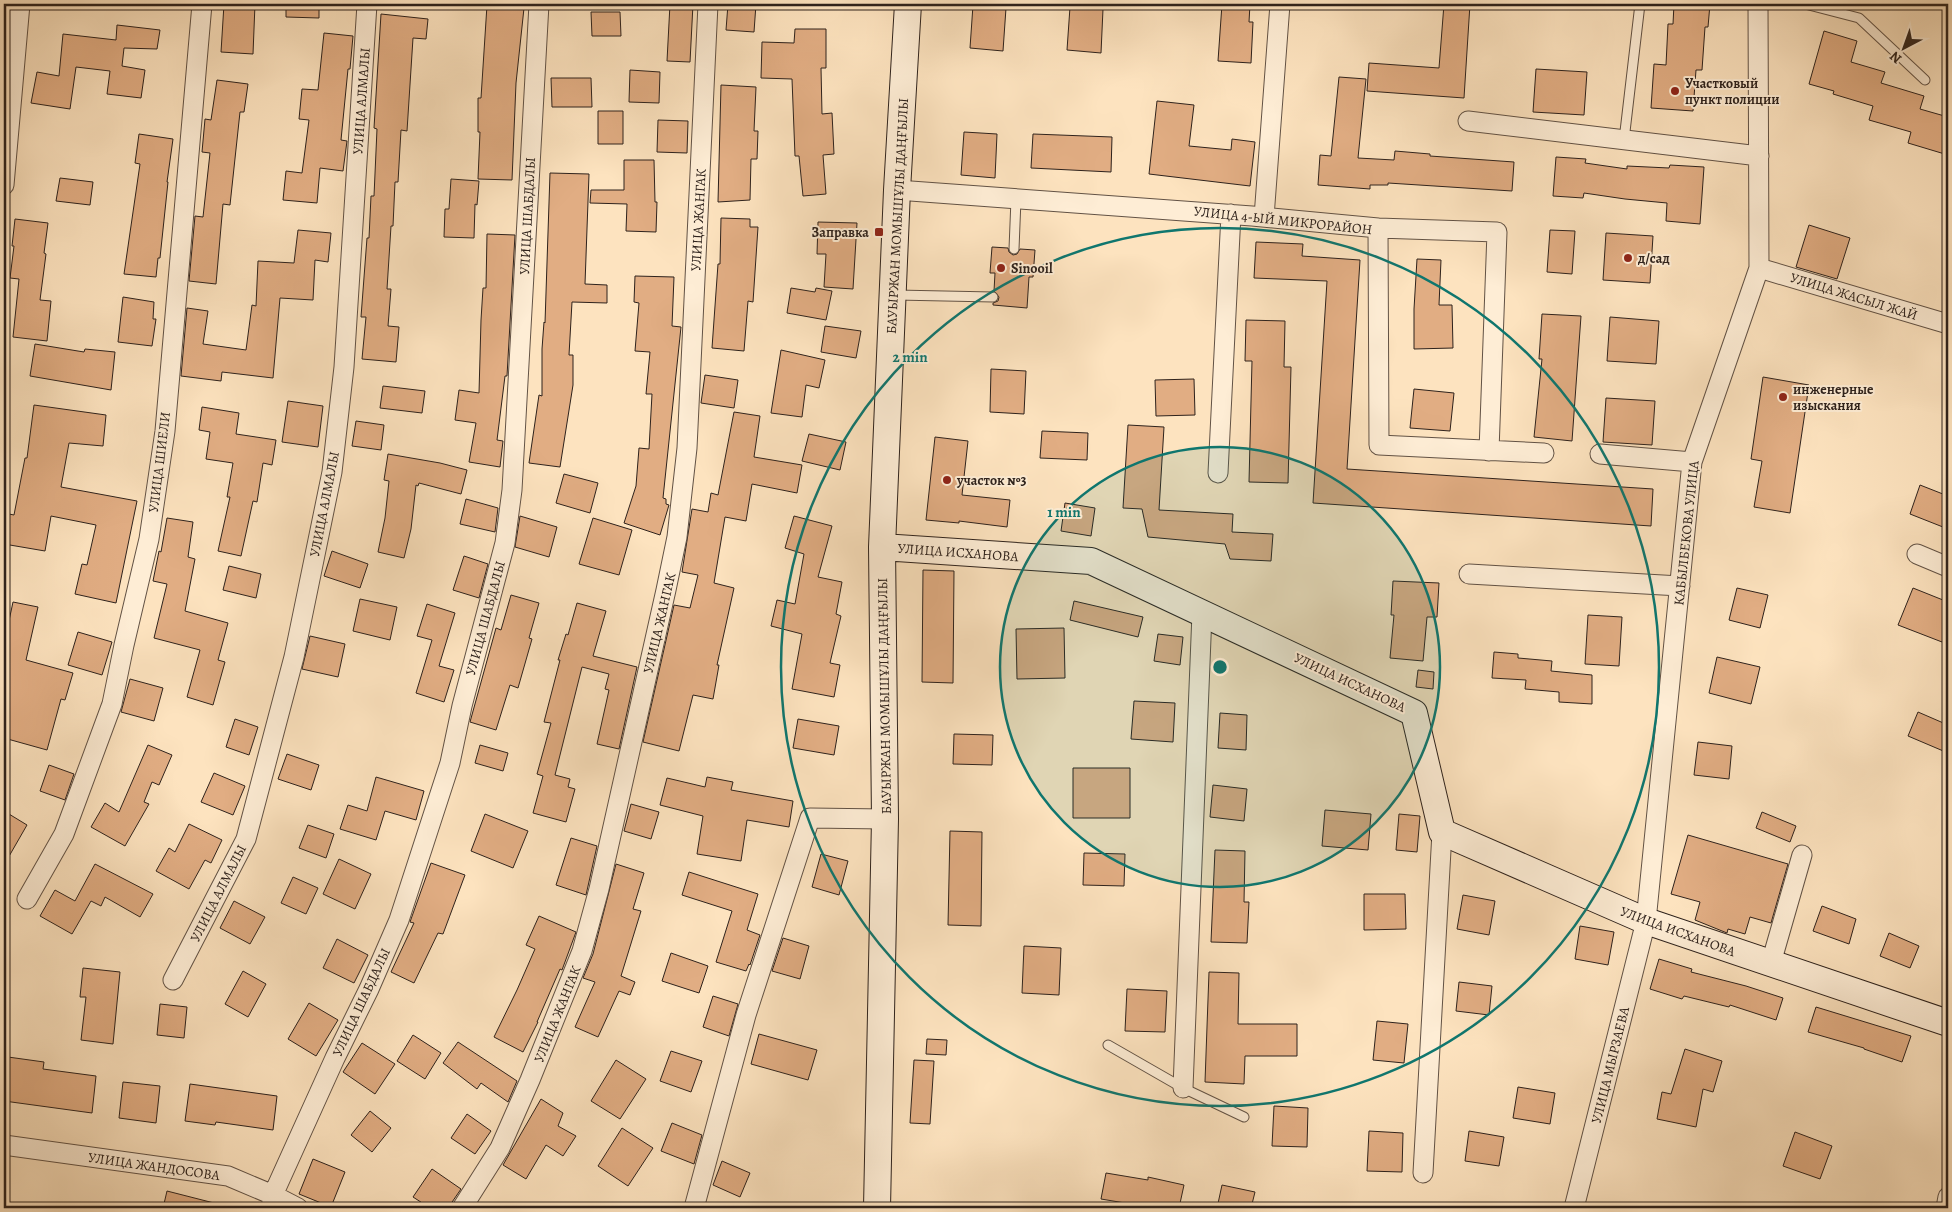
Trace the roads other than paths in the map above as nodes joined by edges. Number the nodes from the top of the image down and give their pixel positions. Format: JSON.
{"nodes":[{"id":1,"x":20,"y":4,"type":"edge"},
{"id":2,"x":202,"y":4,"type":"edge"},
{"id":3,"x":367,"y":4,"type":"edge"},
{"id":4,"x":539,"y":4,"type":"edge"},
{"id":5,"x":708,"y":4,"type":"edge"},
{"id":6,"x":908,"y":4,"type":"edge"},
{"id":7,"x":1280,"y":4,"type":"edge"},
{"id":8,"x":1640,"y":4,"type":"edge"},
{"id":9,"x":1758,"y":4,"type":"edge"},
{"id":10,"x":1805,"y":4,"type":"edge"},
{"id":11,"x":1925,"y":80,"type":"dead end"},
{"id":12,"x":1468,"y":121,"type":"dead end"},
{"id":13,"x":1624,"y":140,"type":"junction"},
{"id":14,"x":1758,"y":156,"type":"junction"},
{"id":15,"x":4,"y":185,"type":"edge"},
{"id":16,"x":897,"y":190,"type":"junction"},
{"id":17,"x":1016,"y":199,"type":"junction"},
{"id":18,"x":1232,"y":214,"type":"junction"},
{"id":19,"x":1264,"y":217,"type":"junction"},
{"id":20,"x":1378,"y":228,"type":"junction"},
{"id":21,"x":1014,"y":249,"type":"dead end"},
{"id":22,"x":1759,"y":268,"type":"junction"},
{"id":23,"x":893,"y":295,"type":"junction"},
{"id":24,"x":993,"y":297,"type":"dead end"},
{"id":25,"x":1948,"y":324,"type":"edge"},
{"id":26,"x":1489,"y":451,"type":"junction"},
{"id":27,"x":1544,"y":453,"type":"dead end"},
{"id":28,"x":1600,"y":454,"type":"dead end"},
{"id":29,"x":1692,"y":462,"type":"junction"},
{"id":30,"x":1218,"y":473,"type":"dead end"},
{"id":31,"x":882,"y":547,"type":"junction"},
{"id":32,"x":1917,"y":554,"type":"dead end"},
{"id":33,"x":1948,"y":567,"type":"edge"},
{"id":34,"x":1469,"y":574,"type":"dead end"},
{"id":35,"x":1680,"y":586,"type":"junction"},
{"id":36,"x":1202,"y":613,"type":"junction"},
{"id":37,"x":885,"y":819,"type":"junction"},
{"id":38,"x":1442,"y":832,"type":"junction"},
{"id":39,"x":1802,"y":855,"type":"dead end"},
{"id":40,"x":27,"y":899,"type":"dead end"},
{"id":41,"x":1646,"y":921,"type":"junction"},
{"id":42,"x":1771,"y":963,"type":"junction"},
{"id":43,"x":173,"y":980,"type":"dead end"},
{"id":44,"x":1948,"y":1023,"type":"edge"},
{"id":45,"x":1108,"y":1045,"type":"dead end"},
{"id":46,"x":1183,"y":1088,"type":"junction"},
{"id":47,"x":1244,"y":1117,"type":"dead end"},
{"id":48,"x":4,"y":1145,"type":"edge"},
{"id":49,"x":1423,"y":1173,"type":"dead end"},
{"id":50,"x":1948,"y":1196,"type":"edge"},
{"id":51,"x":272,"y":1202,"type":"edge"},
{"id":52,"x":298,"y":1208,"type":"edge"},
{"id":53,"x":462,"y":1208,"type":"edge"},
{"id":54,"x":694,"y":1208,"type":"edge"},
{"id":55,"x":878,"y":1208,"type":"edge"},
{"id":56,"x":1574,"y":1208,"type":"edge"},
{"id":57,"x":1946,"y":1208,"type":"edge"}],
"edges":[{"from":1,"to":15,"type":"street"},
{"from":2,"to":40,"type":"street","name":"УЛИЦА ШИЕЛИ"},
{"from":3,"to":43,"type":"street","name":"УЛИЦА АЛМАЛЫ"},
{"from":4,"to":51,"type":"street","name":"УЛИЦА ШАБДАЛЫ"},
{"from":5,"to":53,"type":"street","name":"УЛИЦА ЖАНГАК"},
{"from":6,"to":16,"type":"main road","name":"БАУЫРЖАН МОМЫШҰЛЫ ДАҢҒЫЛЫ"},
{"from":7,"to":19,"type":"street"},
{"from":8,"to":13,"type":"lane"},
{"from":9,"to":14,"type":"street","name":"КАБЫЛБЕКОВА УЛИЦА"},
{"from":10,"to":11,"type":"lane"},
{"from":12,"to":13,"type":"street"},
{"from":13,"to":14,"type":"street"},
{"from":14,"to":22,"type":"street","name":"КАБЫЛБЕКОВА УЛИЦА"},
{"from":16,"to":17,"type":"street","name":"УЛИЦА 4-ЫЙ МИКРОРАЙОН"},
{"from":16,"to":23,"type":"main road","name":"БАУЫРЖАН МОМЫШҰЛЫ ДАҢҒЫЛЫ"},
{"from":17,"to":18,"type":"street","name":"УЛИЦА 4-ЫЙ МИКРОРАЙОН"},
{"from":17,"to":21,"type":"lane"},
{"from":18,"to":19,"type":"street","name":"УЛИЦА 4-ЫЙ МИКРОРАЙОН"},
{"from":18,"to":30,"type":"street"},
{"from":19,"to":20,"type":"street","name":"УЛИЦА 4-ЫЙ МИКРОРАЙОН"},
{"from":20,"to":26,"type":"street","name":"УЛИЦА 4-ЫЙ МИКРОРАЙОН"},
{"from":20,"to":26,"type":"street"},
{"from":22,"to":25,"type":"street","name":"УЛИЦА ЖАСЫЛ ЖАЙ"},
{"from":22,"to":29,"type":"street","name":"КАБЫЛБЕКОВА УЛИЦА"},
{"from":23,"to":24,"type":"lane"},
{"from":23,"to":31,"type":"main road","name":"БАУЫРЖАН МОМЫШҰЛЫ ДАҢҒЫЛЫ"},
{"from":26,"to":27,"type":"street","name":"УЛИЦА 4-ЫЙ МИКРОРАЙОН"},
{"from":28,"to":29,"type":"street"},
{"from":29,"to":35,"type":"street","name":"КАБЫЛБЕКОВА УЛИЦА"},
{"from":31,"to":36,"type":"main road","name":"УЛИЦА ИСХАНОВА"},
{"from":31,"to":37,"type":"main road","name":"БАУЫРЖАН МОМЫШҰЛЫ ДАҢҒЫЛЫ"},
{"from":32,"to":33,"type":"street"},
{"from":34,"to":35,"type":"street"},
{"from":35,"to":41,"type":"street","name":"КАБЫЛБЕКОВА УЛИЦА"},
{"from":36,"to":38,"type":"main road","name":"УЛИЦА ИСХАНОВА"},
{"from":36,"to":46,"type":"street"},
{"from":37,"to":54,"type":"street"},
{"from":37,"to":55,"type":"main road","name":"БАУЫРЖАН МОМЫШҰЛЫ ДАҢҒЫЛЫ"},
{"from":38,"to":41,"type":"main road","name":"УЛИЦА ИСХАНОВА"},
{"from":38,"to":49,"type":"street"},
{"from":39,"to":42,"type":"street"},
{"from":41,"to":42,"type":"main road","name":"УЛИЦА ИСХАНОВА"},
{"from":41,"to":56,"type":"street","name":"УЛИЦА МЫРЗАЕВА"},
{"from":42,"to":44,"type":"main road","name":"УЛИЦА ИСХАНОВА"},
{"from":45,"to":46,"type":"lane"},
{"from":46,"to":47,"type":"lane"},
{"from":48,"to":51,"type":"street","name":"УЛИЦА ЖАНДОСОВА"},
{"from":50,"to":57,"type":"street"},
{"from":51,"to":52,"type":"street","name":"УЛИЦА ЖАНДОСОВА"}]}
